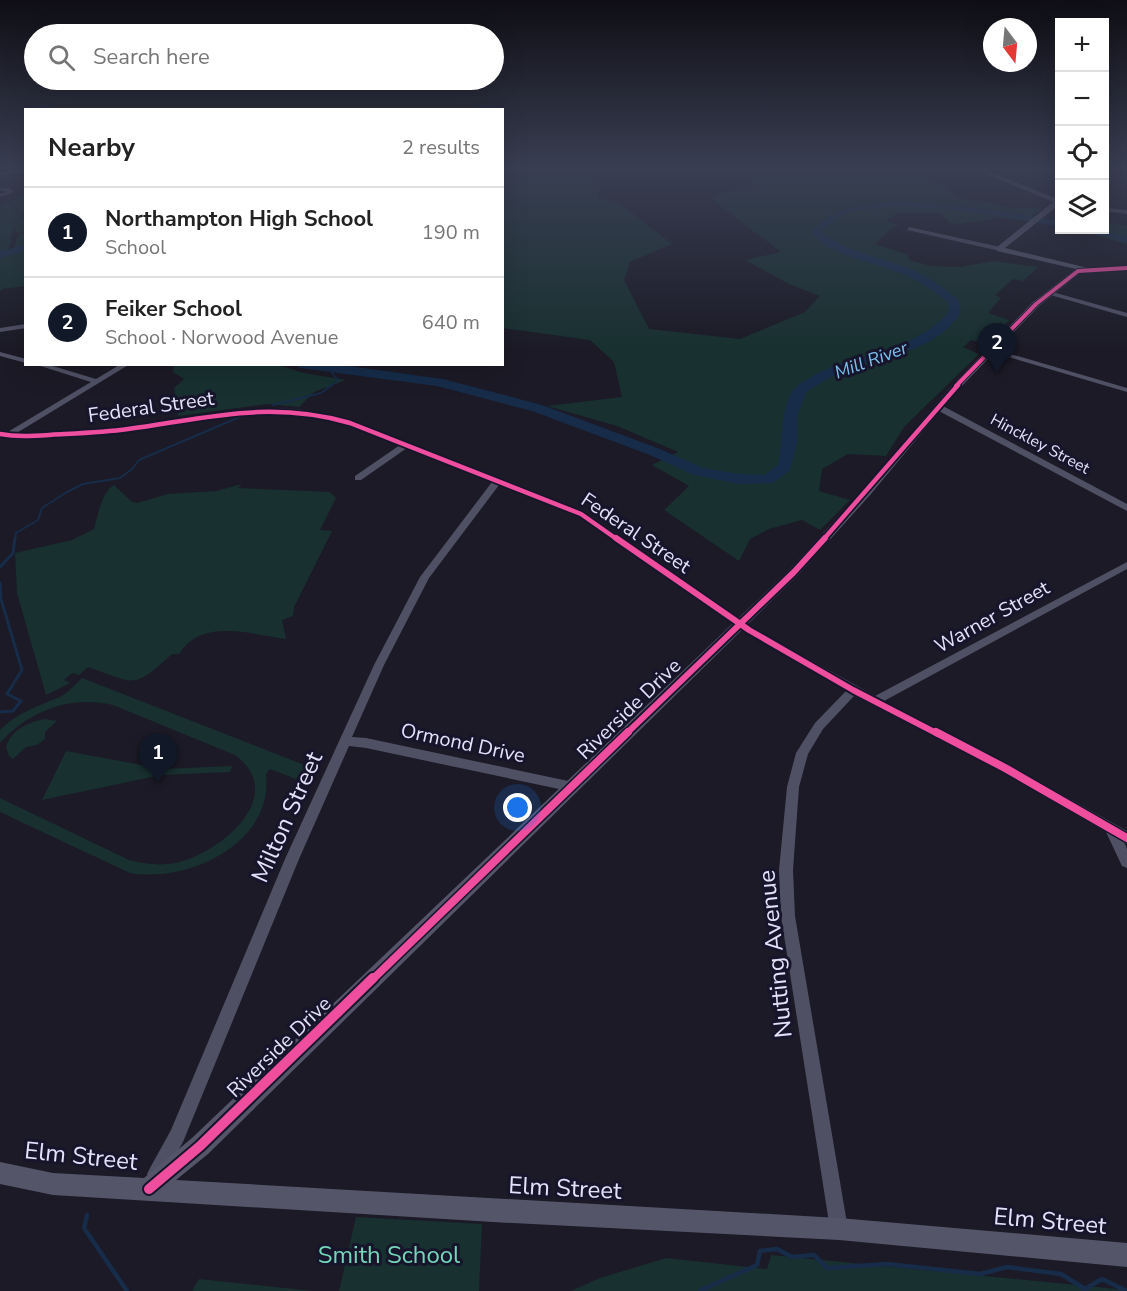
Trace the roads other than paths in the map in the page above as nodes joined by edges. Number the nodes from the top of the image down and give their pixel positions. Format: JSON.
{"nodes":[{"id":1,"x":910,"y":229,"type":"edge"},
{"id":2,"x":1026,"y":229,"type":"edge"},
{"id":3,"x":1000,"y":249,"type":"junction"},
{"id":4,"x":1127,"y":268,"type":"edge"},
{"id":5,"x":1085,"y":269,"type":"junction"},
{"id":6,"x":1049,"y":293,"type":"junction"},
{"id":7,"x":1127,"y":315,"type":"edge"},
{"id":8,"x":24,"y":326,"type":"edge"},
{"id":9,"x":0,"y":330,"type":"edge"},
{"id":10,"x":990,"y":350,"type":"junction"},
{"id":11,"x":0,"y":354,"type":"edge"},
{"id":12,"x":24,"y":360,"type":"edge"},
{"id":13,"x":44,"y":366,"type":"edge"},
{"id":14,"x":124,"y":366,"type":"edge"},
{"id":15,"x":97,"y":382,"type":"junction"},
{"id":16,"x":1127,"y":390,"type":"edge"},
{"id":17,"x":938,"y":407,"type":"junction"},
{"id":18,"x":2,"y":436,"type":"edge"},
{"id":19,"x":406,"y":445,"type":"junction"},
{"id":20,"x":358,"y":478,"type":"dead end"},
{"id":21,"x":498,"y":480,"type":"junction"},
{"id":22,"x":1127,"y":508,"type":"edge"},
{"id":23,"x":1127,"y":565,"type":"edge"},
{"id":24,"x":741,"y":624,"type":"junction"},
{"id":25,"x":853,"y":690,"type":"junction"},
{"id":26,"x":875,"y":702,"type":"junction"},
{"id":27,"x":345,"y":741,"type":"junction"},
{"id":28,"x":573,"y":787,"type":"junction"},
{"id":29,"x":1110,"y":828,"type":"junction"},
{"id":30,"x":1127,"y":838,"type":"edge"},
{"id":31,"x":1127,"y":862,"type":"edge"},
{"id":32,"x":0,"y":1173,"type":"edge"},
{"id":33,"x":149,"y":1190,"type":"junction"},
{"id":34,"x":839,"y":1229,"type":"junction"},
{"id":35,"x":1127,"y":1255,"type":"edge"}],
"edges":[{"from":1,"to":3,"type":"street"},
{"from":2,"to":3,"type":"street"},
{"from":3,"to":5,"type":"street"},
{"from":4,"to":5,"type":"street"},
{"from":5,"to":6,"type":"street","name":"Riverside Drive"},
{"from":6,"to":7,"type":"street"},
{"from":6,"to":10,"type":"street","name":"Riverside Drive"},
{"from":8,"to":9,"type":"street"},
{"from":10,"to":16,"type":"street"},
{"from":10,"to":17,"type":"street","name":"Riverside Drive"},
{"from":11,"to":12,"type":"street"},
{"from":13,"to":15,"type":"street"},
{"from":14,"to":15,"type":"street"},
{"from":15,"to":18,"type":"street"},
{"from":17,"to":22,"type":"street","name":"Hinckley Street"},
{"from":17,"to":24,"type":"street","name":"Riverside Drive"},
{"from":18,"to":19,"type":"street","name":"Federal Street"},
{"from":19,"to":20,"type":"street"},
{"from":19,"to":21,"type":"street","name":"Federal Street"},
{"from":21,"to":24,"type":"street","name":"Federal Street"},
{"from":21,"to":27,"type":"street","name":"Milton Street"},
{"from":23,"to":26,"type":"street","name":"Warner Street"},
{"from":24,"to":25,"type":"street","name":"Federal Street"},
{"from":24,"to":28,"type":"street","name":"Riverside Drive"},
{"from":25,"to":26,"type":"street","name":"Federal Street"},
{"from":25,"to":34,"type":"street","name":"Nutting Avenue"},
{"from":26,"to":29,"type":"street","name":"Federal Street"},
{"from":27,"to":28,"type":"street","name":"Ormond Drive"},
{"from":27,"to":33,"type":"street","name":"Milton Street"},
{"from":28,"to":33,"type":"street","name":"Riverside Drive"},
{"from":29,"to":30,"type":"street","name":"Federal Street"},
{"from":29,"to":31,"type":"street"},
{"from":32,"to":33,"type":"street","name":"Elm Street"},
{"from":33,"to":34,"type":"street","name":"Elm Street"},
{"from":34,"to":35,"type":"street","name":"Elm Street"}]}
